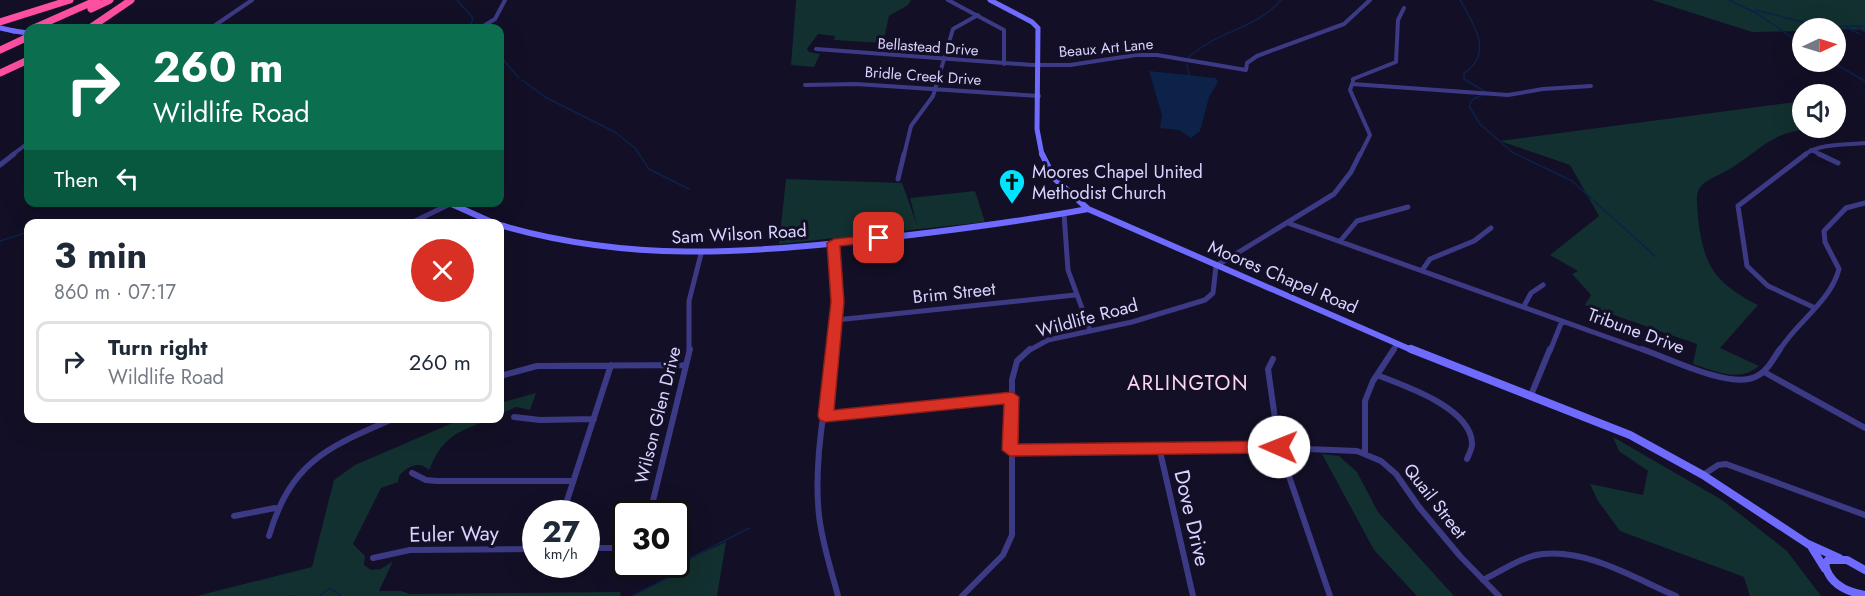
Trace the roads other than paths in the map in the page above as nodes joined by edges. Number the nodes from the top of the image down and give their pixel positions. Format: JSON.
{"nodes":[{"id":1,"x":70,"y":0,"type":"edge"},
{"id":2,"x":97,"y":0,"type":"edge"},
{"id":3,"x":110,"y":0,"type":"edge"},
{"id":4,"x":131,"y":0,"type":"edge"},
{"id":5,"x":252,"y":0,"type":"edge"},
{"id":6,"x":505,"y":0,"type":"edge"},
{"id":7,"x":948,"y":0,"type":"edge"},
{"id":8,"x":990,"y":0,"type":"edge"},
{"id":9,"x":1370,"y":0,"type":"edge"},
{"id":10,"x":1404,"y":8,"type":"dead end"},
{"id":11,"x":978,"y":15,"type":"junction"},
{"id":12,"x":43,"y":24,"type":"edge"},
{"id":13,"x":57,"y":24,"type":"edge"},
{"id":14,"x":96,"y":24,"type":"edge"},
{"id":15,"x":217,"y":24,"type":"edge"},
{"id":16,"x":487,"y":24,"type":"edge"},
{"id":17,"x":0,"y":25,"type":"edge"},
{"id":18,"x":24,"y":33,"type":"edge"},
{"id":19,"x":24,"y":35,"type":"edge"},
{"id":20,"x":24,"y":36,"type":"edge"},
{"id":21,"x":0,"y":44,"type":"edge"},
{"id":22,"x":0,"y":50,"type":"edge"},
{"id":23,"x":816,"y":50,"type":"dead end"},
{"id":24,"x":944,"y":60,"type":"junction"},
{"id":25,"x":24,"y":62,"type":"edge"},
{"id":26,"x":1004,"y":64,"type":"junction"},
{"id":27,"x":1039,"y":65,"type":"junction"},
{"id":28,"x":0,"y":73,"type":"edge"},
{"id":29,"x":1353,"y":84,"type":"junction"},
{"id":30,"x":806,"y":85,"type":"dead end"},
{"id":31,"x":1591,"y":86,"type":"dead end"},
{"id":32,"x":935,"y":89,"type":"junction"},
{"id":33,"x":1039,"y":96,"type":"junction"},
{"id":34,"x":1865,"y":143,"type":"edge"},
{"id":35,"x":24,"y":146,"type":"edge"},
{"id":36,"x":1811,"y":150,"type":"junction"},
{"id":37,"x":1838,"y":163,"type":"dead end"},
{"id":38,"x":0,"y":165,"type":"edge"},
{"id":39,"x":898,"y":179,"type":"dead end"},
{"id":40,"x":1865,"y":203,"type":"edge"},
{"id":41,"x":441,"y":207,"type":"edge"},
{"id":42,"x":458,"y":207,"type":"edge"},
{"id":43,"x":1408,"y":207,"type":"dead end"},
{"id":44,"x":1088,"y":209,"type":"junction"},
{"id":45,"x":1064,"y":214,"type":"junction"},
{"id":46,"x":418,"y":219,"type":"edge"},
{"id":47,"x":486,"y":219,"type":"edge"},
{"id":48,"x":1288,"y":223,"type":"junction"},
{"id":49,"x":504,"y":226,"type":"edge"},
{"id":50,"x":1491,"y":228,"type":"dead end"},
{"id":51,"x":1341,"y":240,"type":"junction"},
{"id":52,"x":834,"y":243,"type":"junction"},
{"id":53,"x":701,"y":254,"type":"junction"},
{"id":54,"x":1216,"y":267,"type":"junction"},
{"id":55,"x":1423,"y":269,"type":"junction"},
{"id":56,"x":1543,"y":285,"type":"dead end"},
{"id":57,"x":1075,"y":295,"type":"junction"},
{"id":58,"x":1524,"y":306,"type":"junction"},
{"id":59,"x":1813,"y":307,"type":"junction"},
{"id":60,"x":836,"y":320,"type":"junction"},
{"id":61,"x":1562,"y":321,"type":"junction"},
{"id":62,"x":1090,"y":330,"type":"junction"},
{"id":63,"x":1397,"y":344,"type":"junction"},
{"id":64,"x":1273,"y":359,"type":"dead end"},
{"id":65,"x":611,"y":365,"type":"junction"},
{"id":66,"x":686,"y":365,"type":"junction"},
{"id":67,"x":1764,"y":372,"type":"junction"},
{"id":68,"x":504,"y":375,"type":"edge"},
{"id":69,"x":1377,"y":375,"type":"junction"},
{"id":70,"x":1531,"y":395,"type":"junction"},
{"id":71,"x":1012,"y":397,"type":"junction"},
{"id":72,"x":825,"y":416,"type":"junction"},
{"id":73,"x":514,"y":417,"type":"dead end"},
{"id":74,"x":594,"y":419,"type":"junction"},
{"id":75,"x":384,"y":423,"type":"edge"},
{"id":76,"x":1865,"y":428,"type":"edge"},
{"id":77,"x":1159,"y":447,"type":"junction"},
{"id":78,"x":1279,"y":447,"type":"junction"},
{"id":79,"x":1010,"y":450,"type":"junction"},
{"id":80,"x":1365,"y":453,"type":"junction"},
{"id":81,"x":1467,"y":459,"type":"dead end"},
{"id":82,"x":412,"y":473,"type":"dead end"},
{"id":83,"x":1703,"y":475,"type":"junction"},
{"id":84,"x":573,"y":481,"type":"junction"},
{"id":85,"x":567,"y":500,"type":"edge"},
{"id":86,"x":653,"y":500,"type":"edge"},
{"id":87,"x":275,"y":508,"type":"junction"},
{"id":88,"x":1865,"y":515,"type":"edge"},
{"id":89,"x":234,"y":516,"type":"dead end"},
{"id":90,"x":269,"y":536,"type":"dead end"},
{"id":91,"x":1808,"y":544,"type":"junction"},
{"id":92,"x":522,"y":549,"type":"edge"},
{"id":93,"x":373,"y":558,"type":"dead end"},
{"id":94,"x":1839,"y":558,"type":"junction"},
{"id":95,"x":1862,"y":566,"type":"edge"},
{"id":96,"x":1825,"y":569,"type":"junction"},
{"id":97,"x":1483,"y":580,"type":"junction"},
{"id":98,"x":1852,"y":594,"type":"edge"},
{"id":99,"x":1865,"y":595,"type":"edge"},
{"id":100,"x":838,"y":596,"type":"edge"},
{"id":101,"x":962,"y":596,"type":"edge"},
{"id":102,"x":1193,"y":596,"type":"edge"},
{"id":103,"x":1330,"y":596,"type":"edge"},
{"id":104,"x":1499,"y":596,"type":"edge"},
{"id":105,"x":1676,"y":596,"type":"edge"}],
"edges":[{"from":1,"to":17,"type":"highway"},
{"from":2,"to":12,"type":"highway"},
{"from":3,"to":13,"type":"highway"},
{"from":4,"to":14,"type":"highway"},
{"from":5,"to":15,"type":"street"},
{"from":6,"to":16,"type":"street"},
{"from":7,"to":11,"type":"street"},
{"from":8,"to":27,"type":"main road","name":"Moores Chapel Road"},
{"from":9,"to":27,"type":"street","name":"Beaux Art Lane"},
{"from":10,"to":29,"type":"street"},
{"from":11,"to":24,"type":"street"},
{"from":11,"to":26,"type":"street"},
{"from":17,"to":18,"type":"main road","bridge":true},
{"from":19,"to":21,"type":"highway"},
{"from":20,"to":22,"type":"highway"},
{"from":23,"to":24,"type":"street","name":"Bellastead Drive"},
{"from":24,"to":26,"type":"street","name":"Bellastead Drive"},
{"from":24,"to":32,"type":"street"},
{"from":25,"to":28,"type":"highway"},
{"from":26,"to":27,"type":"street","name":"Bellastead Drive"},
{"from":27,"to":33,"type":"main road","name":"Moores Chapel Road"},
{"from":29,"to":31,"type":"street"},
{"from":29,"to":48,"type":"street"},
{"from":30,"to":32,"type":"street","name":"Bridle Creek Drive"},
{"from":32,"to":33,"type":"street","name":"Bridle Creek Drive"},
{"from":32,"to":39,"type":"street"},
{"from":33,"to":44,"type":"main road","name":"Moores Chapel Road"},
{"from":34,"to":36,"type":"street"},
{"from":35,"to":38,"type":"street"},
{"from":36,"to":37,"type":"street"},
{"from":36,"to":59,"type":"street"},
{"from":40,"to":59,"type":"street"},
{"from":41,"to":46,"type":"street"},
{"from":42,"to":47,"type":"main road","name":"Sam Wilson Road"},
{"from":43,"to":51,"type":"street"},
{"from":44,"to":45,"type":"main road","name":"Sam Wilson Road"},
{"from":44,"to":54,"type":"main road","name":"Moores Chapel Road"},
{"from":45,"to":52,"type":"main road","name":"Sam Wilson Road"},
{"from":45,"to":57,"type":"street"},
{"from":48,"to":51,"type":"street","name":"Tribune Drive"},
{"from":48,"to":54,"type":"street"},
{"from":49,"to":53,"type":"main road","name":"Sam Wilson Road"},
{"from":50,"to":55,"type":"street"},
{"from":51,"to":55,"type":"street","name":"Tribune Drive"},
{"from":52,"to":53,"type":"main road","name":"Sam Wilson Road"},
{"from":52,"to":60,"type":"street"},
{"from":53,"to":66,"type":"street","name":"Wilson Glen Drive"},
{"from":54,"to":62,"type":"street","name":"Wildlife Road"},
{"from":54,"to":63,"type":"main road","name":"Moores Chapel Road"},
{"from":55,"to":58,"type":"street","name":"Tribune Drive"},
{"from":56,"to":58,"type":"street"},
{"from":57,"to":60,"type":"street","name":"Brim Street"},
{"from":57,"to":62,"type":"street"},
{"from":58,"to":61,"type":"street","name":"Tribune Drive"},
{"from":59,"to":67,"type":"street"},
{"from":60,"to":72,"type":"street"},
{"from":61,"to":67,"type":"street","name":"Tribune Drive"},
{"from":61,"to":70,"type":"street"},
{"from":62,"to":71,"type":"street","name":"Wildlife Road"},
{"from":63,"to":69,"type":"street"},
{"from":63,"to":70,"type":"main road","name":"Moores Chapel Road"},
{"from":64,"to":78,"type":"street"},
{"from":65,"to":66,"type":"street"},
{"from":65,"to":68,"type":"street"},
{"from":65,"to":74,"type":"street"},
{"from":66,"to":86,"type":"street","name":"Wilson Glen Drive"},
{"from":67,"to":76,"type":"street"},
{"from":69,"to":80,"type":"street"},
{"from":69,"to":81,"type":"street"},
{"from":70,"to":83,"type":"main road","name":"Moores Chapel Road"},
{"from":71,"to":72,"type":"street"},
{"from":71,"to":79,"type":"street","name":"Wildlife Road"},
{"from":72,"to":100,"type":"street"},
{"from":73,"to":74,"type":"street"},
{"from":74,"to":84,"type":"street"},
{"from":75,"to":87,"type":"street"},
{"from":77,"to":78,"type":"street","name":"Quail Street"},
{"from":77,"to":79,"type":"street","name":"Quail Street"},
{"from":77,"to":102,"type":"street","name":"Dove Drive"},
{"from":78,"to":80,"type":"street","name":"Quail Street"},
{"from":78,"to":103,"type":"street"},
{"from":79,"to":101,"type":"street","name":"Wildlife Road"},
{"from":80,"to":97,"type":"street","name":"Quail Street"},
{"from":82,"to":84,"type":"street"},
{"from":83,"to":88,"type":"street"},
{"from":83,"to":91,"type":"main road","name":"Moores Chapel Road"},
{"from":84,"to":85,"type":"street"},
{"from":87,"to":89,"type":"street"},
{"from":87,"to":90,"type":"street"},
{"from":91,"to":94,"type":"main road","name":"Moores Chapel Road"},
{"from":91,"to":96,"type":"main road","name":"Moores Chapel Road"},
{"from":92,"to":93,"type":"street","name":"Euler Way"},
{"from":94,"to":95,"type":"main road","name":"Moores Chapel Road"},
{"from":94,"to":96,"type":"main road"},
{"from":96,"to":98,"type":"main road","name":"Moores Chapel Road"},
{"from":97,"to":104,"type":"street","name":"Quail Street"},
{"from":97,"to":105,"type":"street"},
{"from":98,"to":99,"type":"main road"}]}
